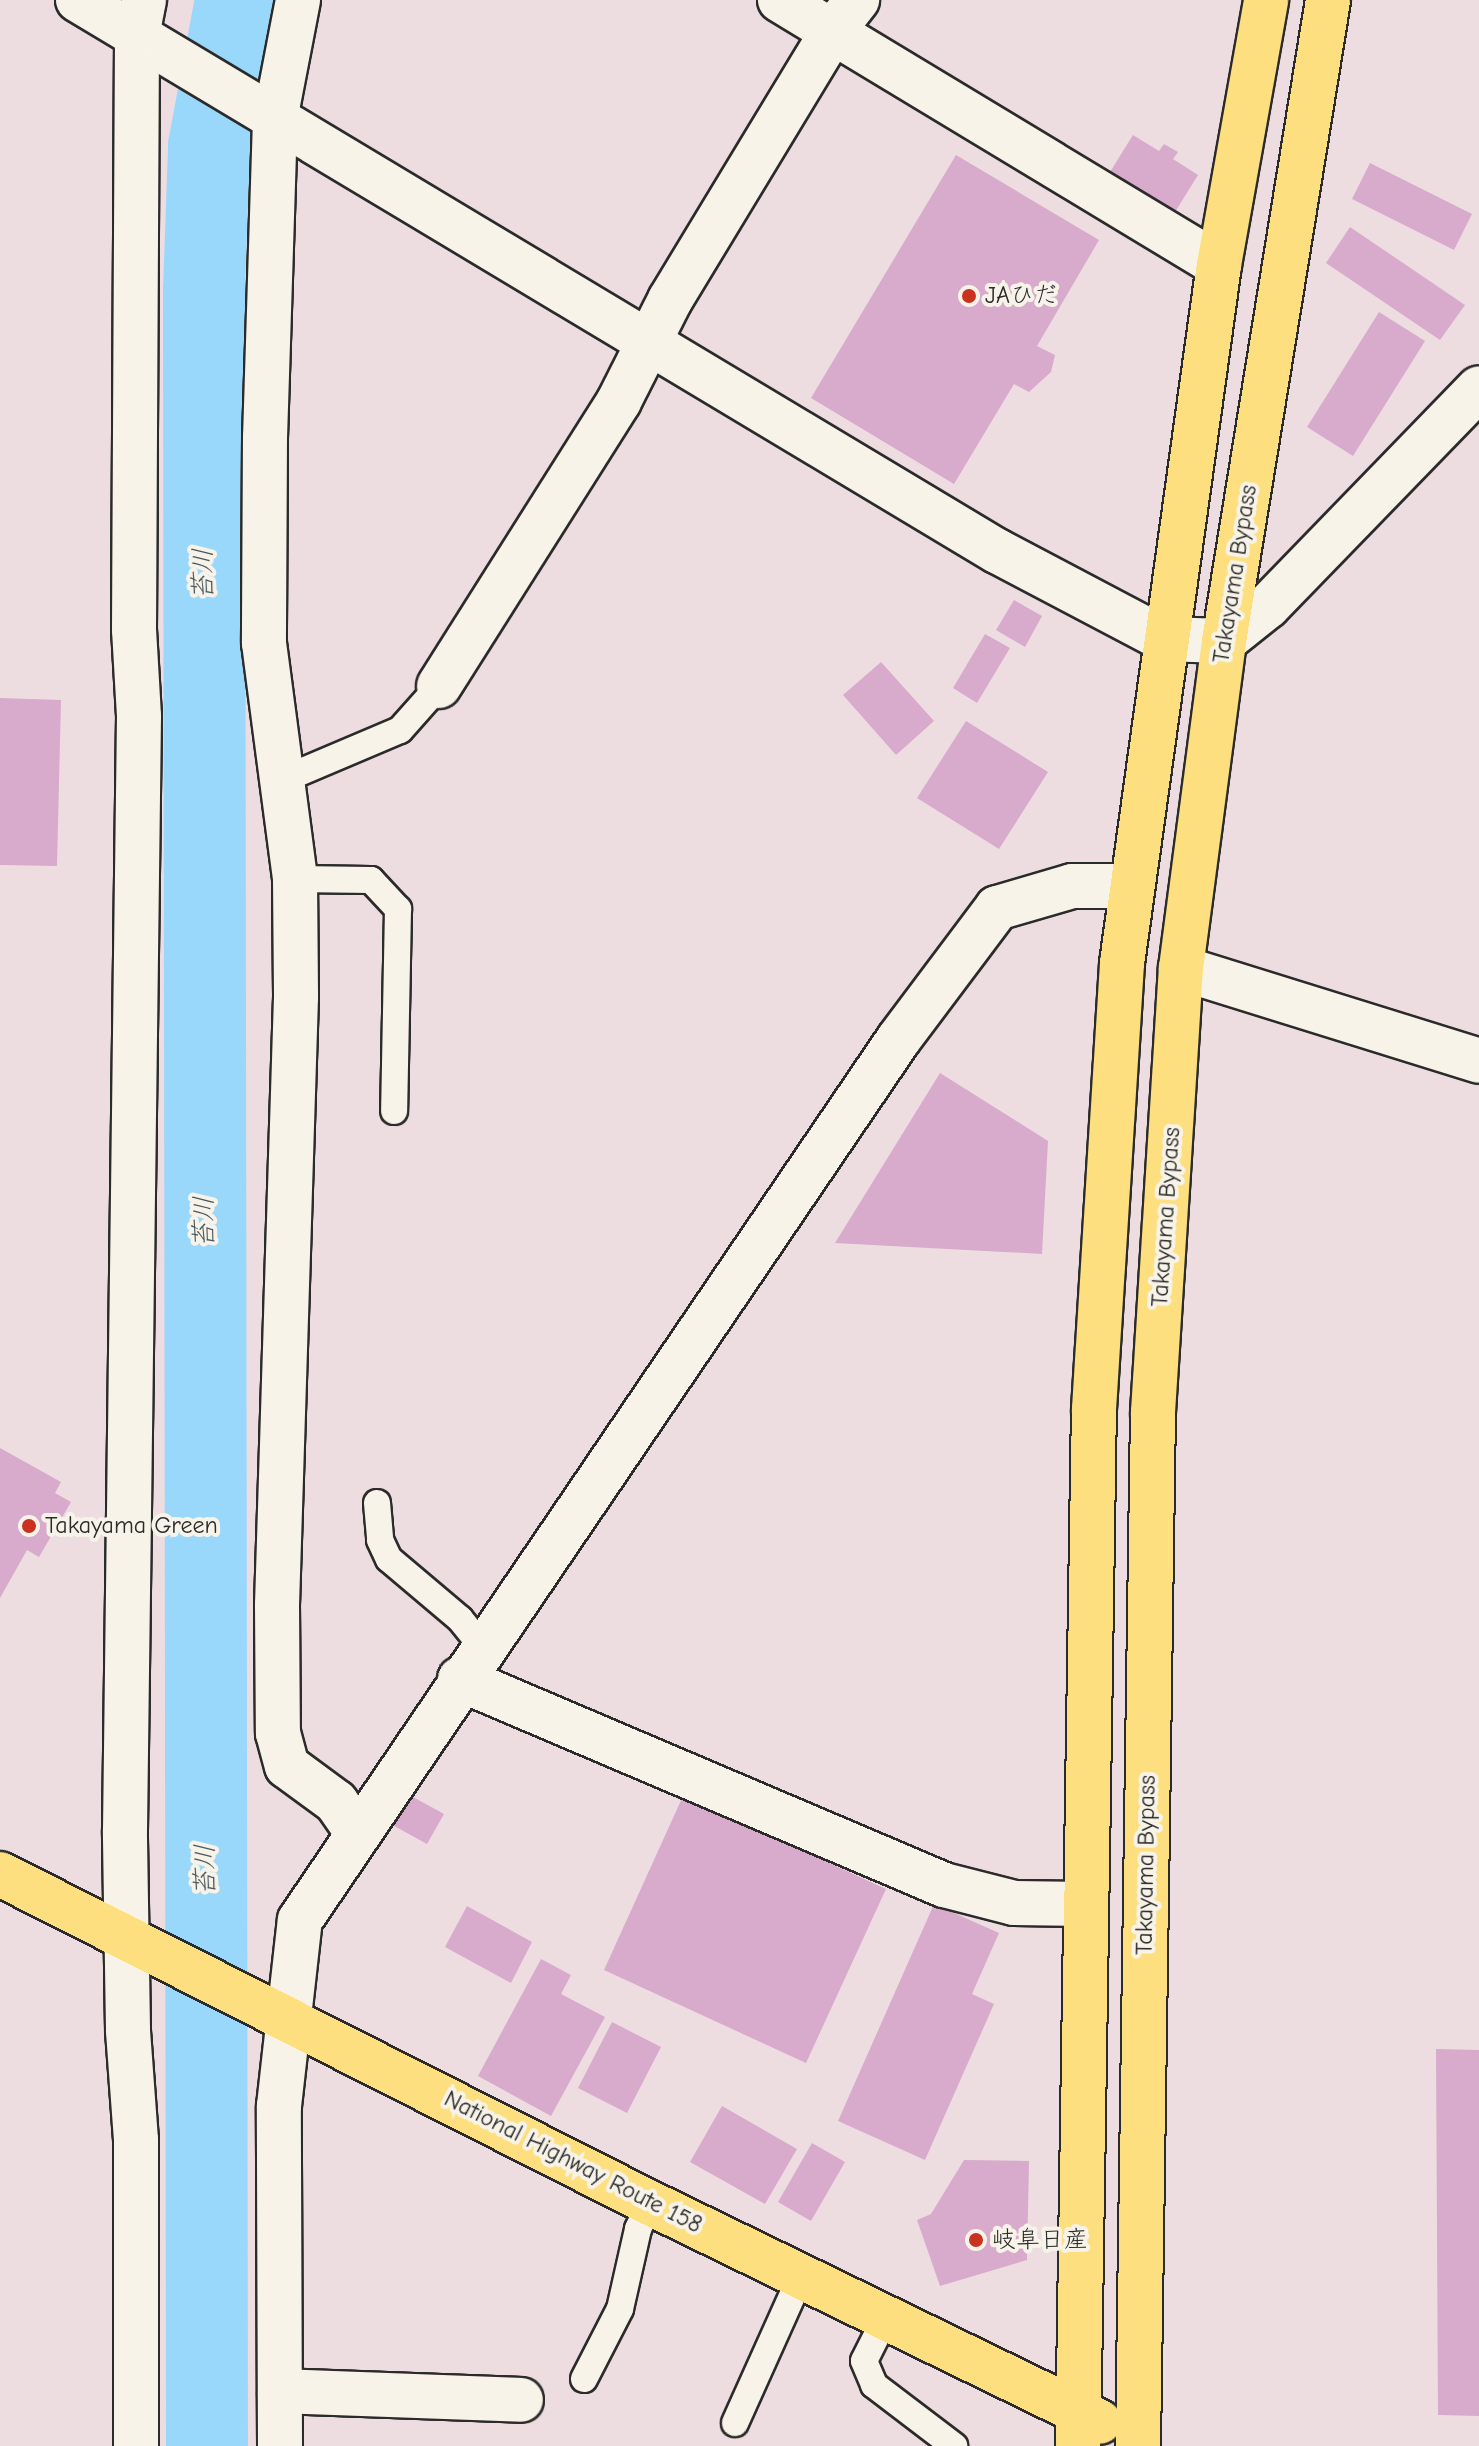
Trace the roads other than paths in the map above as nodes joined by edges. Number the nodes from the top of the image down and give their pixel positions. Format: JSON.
{"nodes":[{"id":1,"x":78,"y":0,"type":"edge"},
{"id":2,"x":298,"y":0,"type":"edge"},
{"id":3,"x":780,"y":0,"type":"edge"},
{"id":4,"x":1266,"y":0,"type":"edge"},
{"id":5,"x":1328,"y":0,"type":"edge"},
{"id":6,"x":844,"y":16,"type":"edge"},
{"id":7,"x":145,"y":27,"type":"edge"},
{"id":8,"x":268,"y":115,"type":"junction"},
{"id":9,"x":1219,"y":265,"type":"junction"},
{"id":10,"x":646,"y":345,"type":"junction"},
{"id":11,"x":1479,"y":388,"type":"edge"},
{"id":12,"x":1164,"y":639,"type":"junction"},
{"id":13,"x":1224,"y":641,"type":"junction"},
{"id":14,"x":439,"y":686,"type":"joint"},
{"id":15,"x":282,"y":780,"type":"junction"},
{"id":16,"x":295,"y":879,"type":"junction"},
{"id":17,"x":1130,"y":886,"type":"junction"},
{"id":18,"x":1181,"y":968,"type":"junction"},
{"id":19,"x":1479,"y":1061,"type":"edge"},
{"id":20,"x":394,"y":1111,"type":"dead end"},
{"id":21,"x":377,"y":1503,"type":"dead end"},
{"id":22,"x":472,"y":1663,"type":"junction"},
{"id":23,"x":356,"y":1831,"type":"junction"},
{"id":24,"x":0,"y":1874,"type":"edge"},
{"id":25,"x":1086,"y":1904,"type":"junction"},
{"id":26,"x":139,"y":1944,"type":"junction"},
{"id":27,"x":279,"y":2012,"type":"junction"},
{"id":28,"x":650,"y":2203,"type":"junction"},
{"id":29,"x":802,"y":2274,"type":"junction"},
{"id":30,"x":887,"y":2315,"type":"junction"},
{"id":31,"x":584,"y":2379,"type":"dead end"},
{"id":32,"x":280,"y":2391,"type":"junction"},
{"id":33,"x":521,"y":2400,"type":"dead end"},
{"id":34,"x":735,"y":2423,"type":"dead end"},
{"id":35,"x":1078,"y":2428,"type":"edge"},
{"id":36,"x":1141,"y":2444,"type":"edge"},
{"id":37,"x":136,"y":2446,"type":"edge"},
{"id":38,"x":280,"y":2446,"type":"edge"},
{"id":39,"x":954,"y":2446,"type":"edge"}],
"edges":[{"from":1,"to":7,"type":"street"},
{"from":2,"to":8,"type":"street"},
{"from":3,"to":6,"type":"street"},
{"from":4,"to":9,"type":"highway"},
{"from":5,"to":13,"type":"highway","name":"Takayama Bypass"},
{"from":6,"to":9,"type":"street"},
{"from":6,"to":10,"type":"street"},
{"from":7,"to":8,"type":"street"},
{"from":7,"to":26,"type":"street"},
{"from":8,"to":10,"type":"street"},
{"from":8,"to":15,"type":"street"},
{"from":9,"to":12,"type":"highway"},
{"from":10,"to":12,"type":"street"},
{"from":10,"to":14,"type":"street"},
{"from":11,"to":13,"type":"street"},
{"from":12,"to":13,"type":"street"},
{"from":12,"to":17,"type":"highway"},
{"from":13,"to":18,"type":"highway","name":"Takayama Bypass"},
{"from":14,"to":15,"type":"lane"},
{"from":15,"to":16,"type":"street"},
{"from":16,"to":20,"type":"lane"},
{"from":16,"to":23,"type":"street"},
{"from":17,"to":22,"type":"street"},
{"from":17,"to":25,"type":"highway"},
{"from":18,"to":19,"type":"street"},
{"from":18,"to":36,"type":"highway","name":"Takayama Bypass"},
{"from":21,"to":22,"type":"lane"},
{"from":22,"to":23,"type":"street"},
{"from":22,"to":25,"type":"street"},
{"from":23,"to":27,"type":"street"},
{"from":24,"to":26,"type":"highway","name":"National Highway Route 158"},
{"from":25,"to":35,"type":"highway"},
{"from":26,"to":27,"type":"highway","name":"National Highway Route 158"},
{"from":26,"to":37,"type":"street"},
{"from":27,"to":28,"type":"highway","name":"National Highway Route 158"},
{"from":27,"to":32,"type":"street"},
{"from":28,"to":29,"type":"highway","name":"National Highway Route 158"},
{"from":28,"to":31,"type":"lane"},
{"from":29,"to":30,"type":"highway","name":"National Highway Route 158"},
{"from":29,"to":34,"type":"lane"},
{"from":30,"to":35,"type":"highway","name":"National Highway Route 158"},
{"from":30,"to":39,"type":"lane"},
{"from":32,"to":33,"type":"street"},
{"from":32,"to":38,"type":"street"},
{"from":35,"to":36,"type":"highway","name":"National Highway Route 158"}]}
